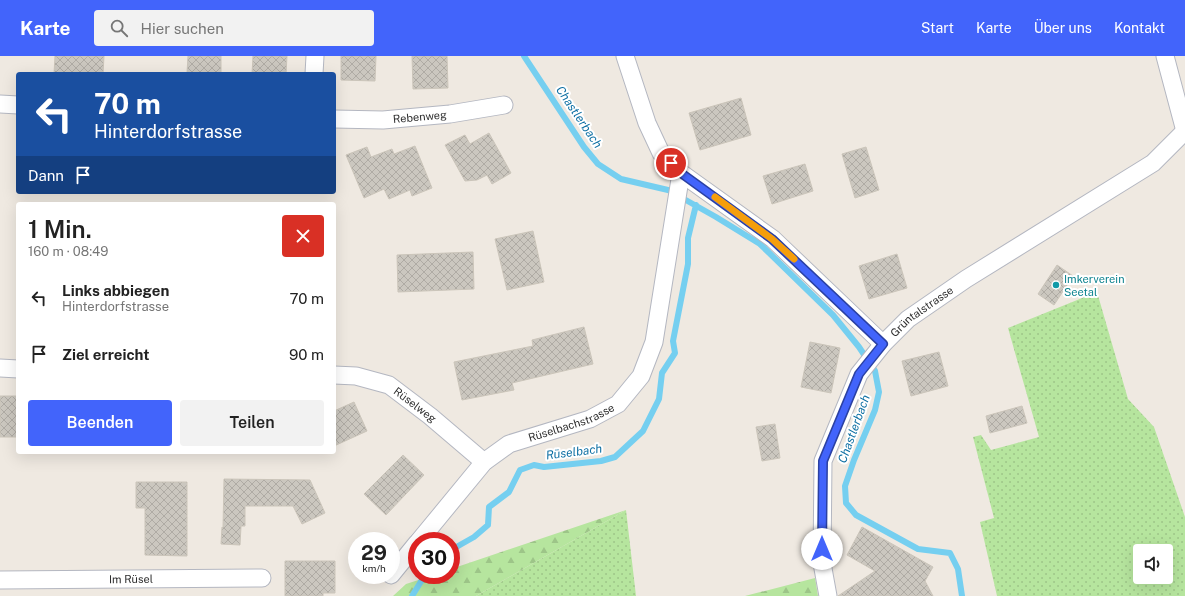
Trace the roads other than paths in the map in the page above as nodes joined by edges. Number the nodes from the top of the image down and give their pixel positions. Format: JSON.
{"nodes":[{"id":1,"x":315,"y":56,"type":"edge"},
{"id":2,"x":625,"y":56,"type":"edge"},
{"id":3,"x":1165,"y":56,"type":"edge"},
{"id":4,"x":314,"y":72,"type":"edge"},
{"id":5,"x":0,"y":104,"type":"edge"},
{"id":6,"x":16,"y":105,"type":"edge"},
{"id":7,"x":504,"y":105,"type":"dead end"},
{"id":8,"x":336,"y":119,"type":"edge"},
{"id":9,"x":1185,"y":131,"type":"edge"},
{"id":10,"x":680,"y":179,"type":"junction"},
{"id":11,"x":881,"y":346,"type":"junction"},
{"id":12,"x":0,"y":368,"type":"edge"},
{"id":13,"x":16,"y":369,"type":"edge"},
{"id":14,"x":336,"y":375,"type":"edge"},
{"id":15,"x":484,"y":462,"type":"junction"},
{"id":16,"x":426,"y":532,"type":"edge"},
{"id":17,"x":408,"y":554,"type":"edge"},
{"id":18,"x":400,"y":564,"type":"edge"},
{"id":19,"x":262,"y":578,"type":"dead end"},
{"id":20,"x":0,"y":580,"type":"edge"},
{"id":21,"x":828,"y":596,"type":"edge"}],
"edges":[{"from":1,"to":4,"type":"street"},
{"from":2,"to":10,"type":"street"},
{"from":3,"to":9,"type":"street","name":"Grüntalstrasse"},
{"from":5,"to":6,"type":"street"},
{"from":7,"to":8,"type":"street","name":"Rebenweg"},
{"from":9,"to":11,"type":"street","name":"Grüntalstrasse"},
{"from":10,"to":11,"type":"street"},
{"from":10,"to":15,"type":"street","name":"Rüselbachstrasse"},
{"from":11,"to":21,"type":"street","name":"Grüntalstrasse"},
{"from":12,"to":13,"type":"street"},
{"from":14,"to":15,"type":"street","name":"Rüselweg"},
{"from":15,"to":16,"type":"street","name":"Rüselbachstrasse"},
{"from":17,"to":18,"type":"street","name":"Rüselbachstrasse"},
{"from":19,"to":20,"type":"street","name":"Im Rüsel"}]}
